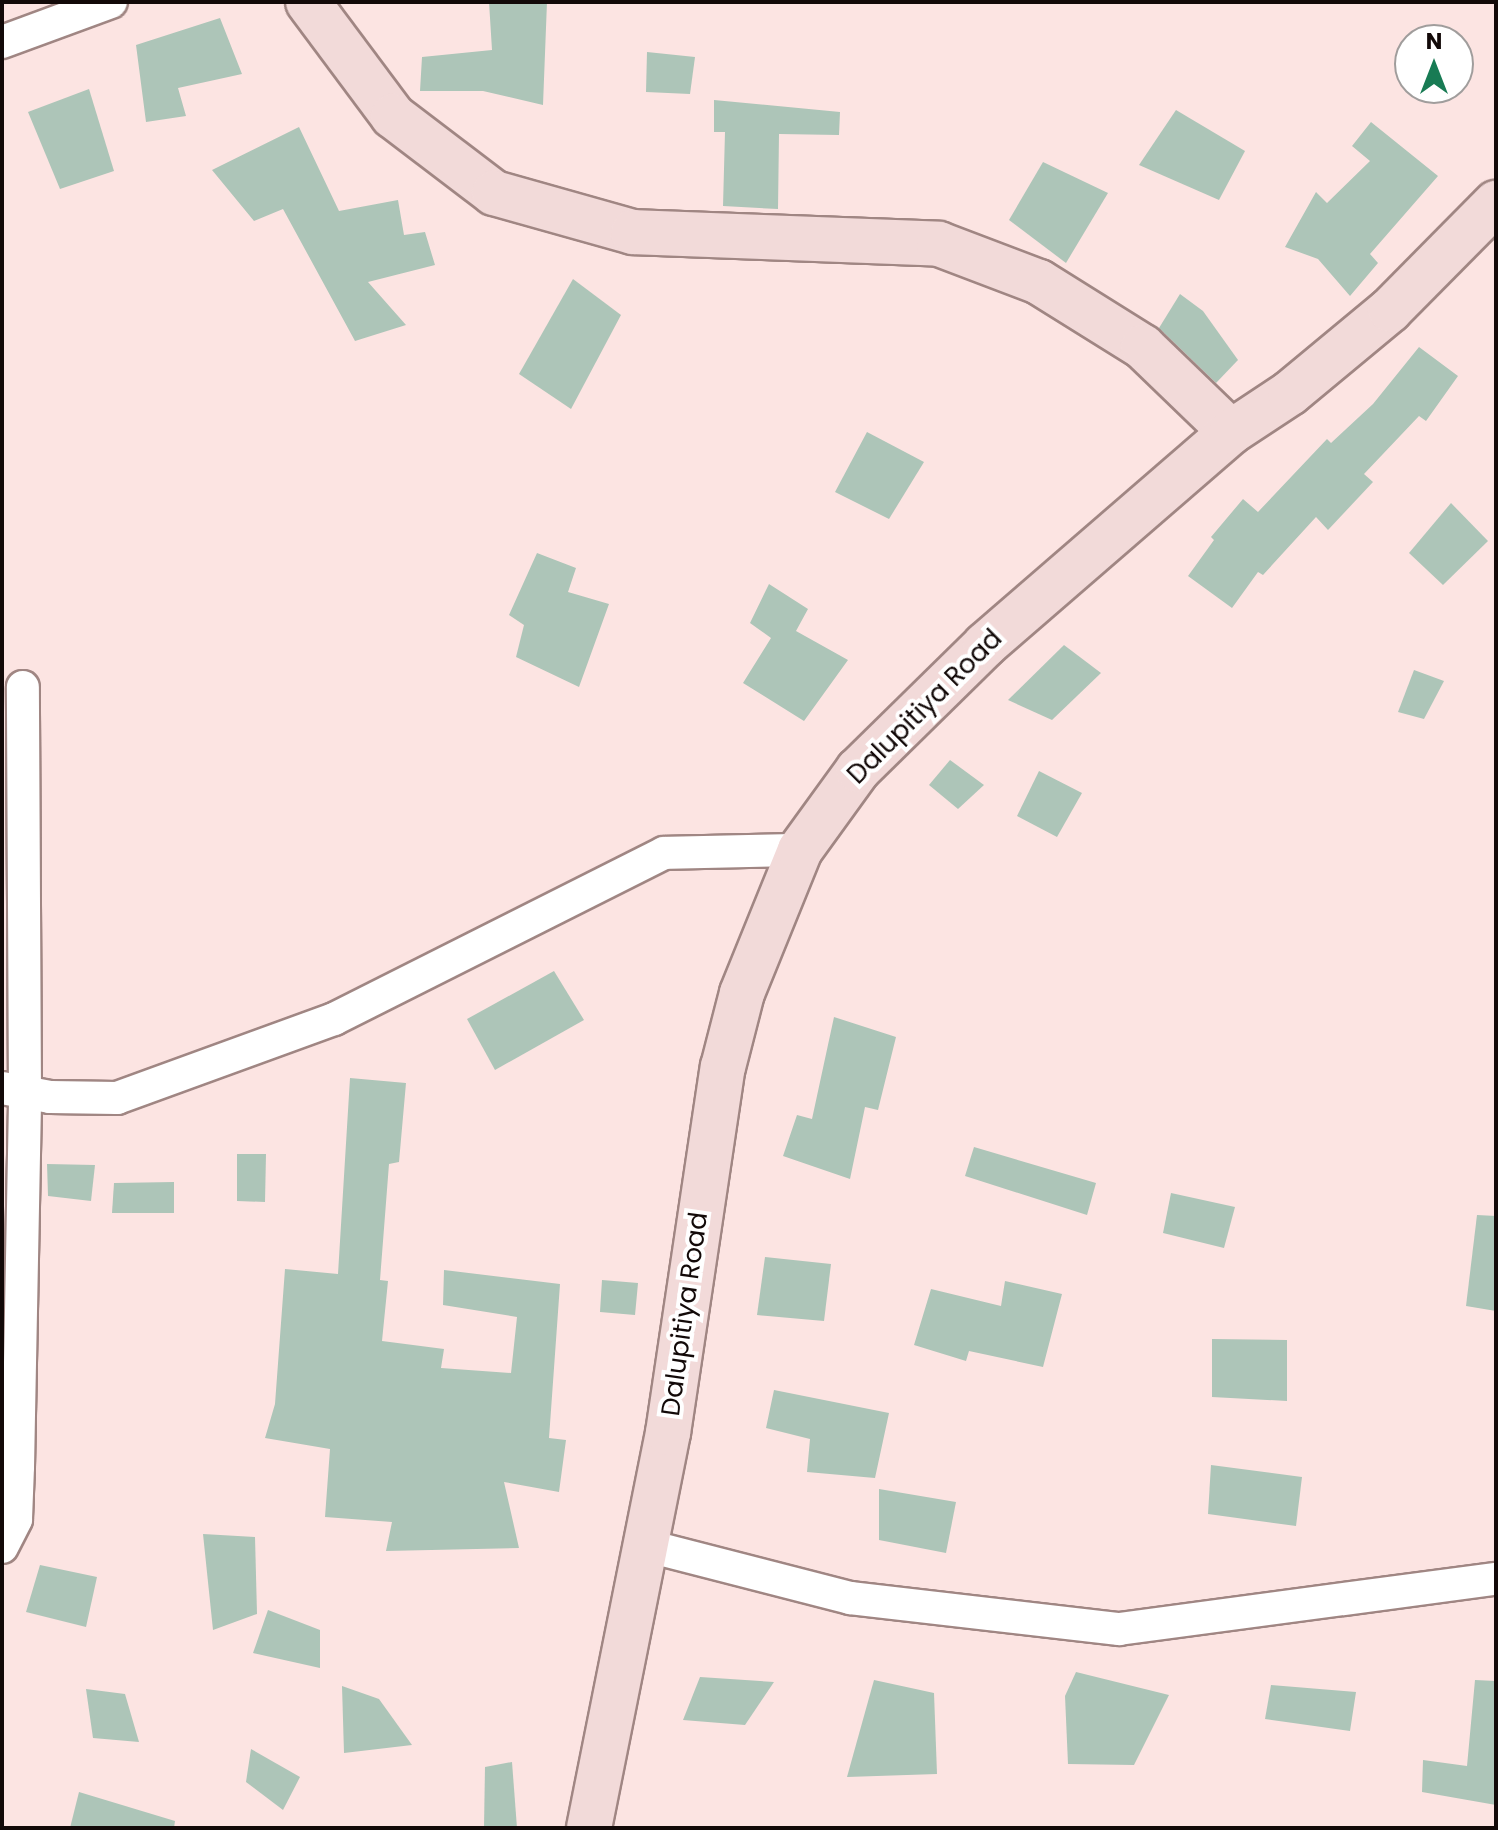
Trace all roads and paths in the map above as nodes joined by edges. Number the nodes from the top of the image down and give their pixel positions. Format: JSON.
{"nodes":[{"id":1,"x":111,"y":2,"type":"edge"},
{"id":2,"x":308,"y":2,"type":"edge"},
{"id":3,"x":2,"y":42,"type":"edge"},
{"id":4,"x":1489,"y":223,"type":"edge"},
{"id":5,"x":1231,"y":432,"type":"junction"},
{"id":6,"x":23,"y":687,"type":"dead end"},
{"id":7,"x":800,"y":850,"type":"junction"},
{"id":8,"x":13,"y":1091,"type":"edge"},
{"id":9,"x":644,"y":1545,"type":"junction"},
{"id":10,"x":2,"y":1547,"type":"edge"},
{"id":11,"x":1496,"y":1579,"type":"edge"},
{"id":12,"x":589,"y":1828,"type":"edge"}],
"edges":[{"from":1,"to":3,"type":"street"},
{"from":2,"to":5,"type":"street"},
{"from":4,"to":5,"type":"street","name":"Dalupitiya Road"},
{"from":5,"to":7,"type":"street","name":"Dalupitiya Road"},
{"from":6,"to":8,"type":"street"},
{"from":7,"to":8,"type":"street"},
{"from":7,"to":9,"type":"street","name":"Dalupitiya Road"},
{"from":8,"to":10,"type":"street"},
{"from":9,"to":11,"type":"street"},
{"from":9,"to":12,"type":"street","name":"Dalupitiya Road"}]}
